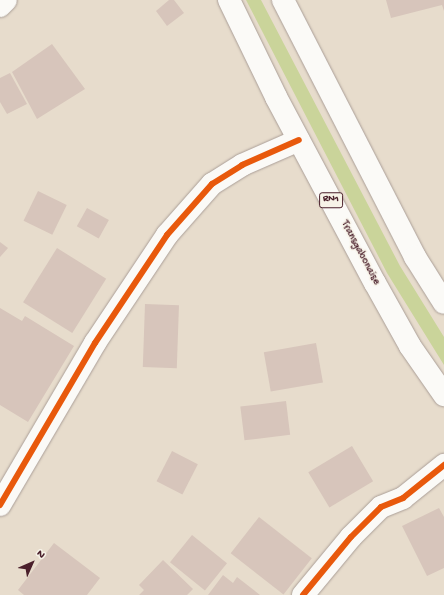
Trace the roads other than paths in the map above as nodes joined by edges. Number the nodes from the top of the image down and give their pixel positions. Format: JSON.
{"nodes":[{"id":1,"x":6,"y":0,"type":"edge"},
{"id":2,"x":229,"y":0,"type":"edge"},
{"id":3,"x":283,"y":0,"type":"edge"},
{"id":4,"x":0,"y":6,"type":"edge"},
{"id":5,"x":299,"y":140,"type":"junction"},
{"id":6,"x":444,"y":303,"type":"edge"},
{"id":7,"x":444,"y":395,"type":"edge"},
{"id":8,"x":444,"y":465,"type":"edge"},
{"id":9,"x":0,"y":505,"type":"edge"},
{"id":10,"x":303,"y":595,"type":"edge"}],
"edges":[{"from":1,"to":4,"type":"main road"},
{"from":2,"to":5,"type":"main road","name":"Transgabonaise","number":"RN1"},
{"from":3,"to":6,"type":"main road"},
{"from":5,"to":7,"type":"main road","name":"Transgabonaise","number":"RN1"},
{"from":5,"to":9,"type":"main road"},
{"from":8,"to":10,"type":"main road"}]}
